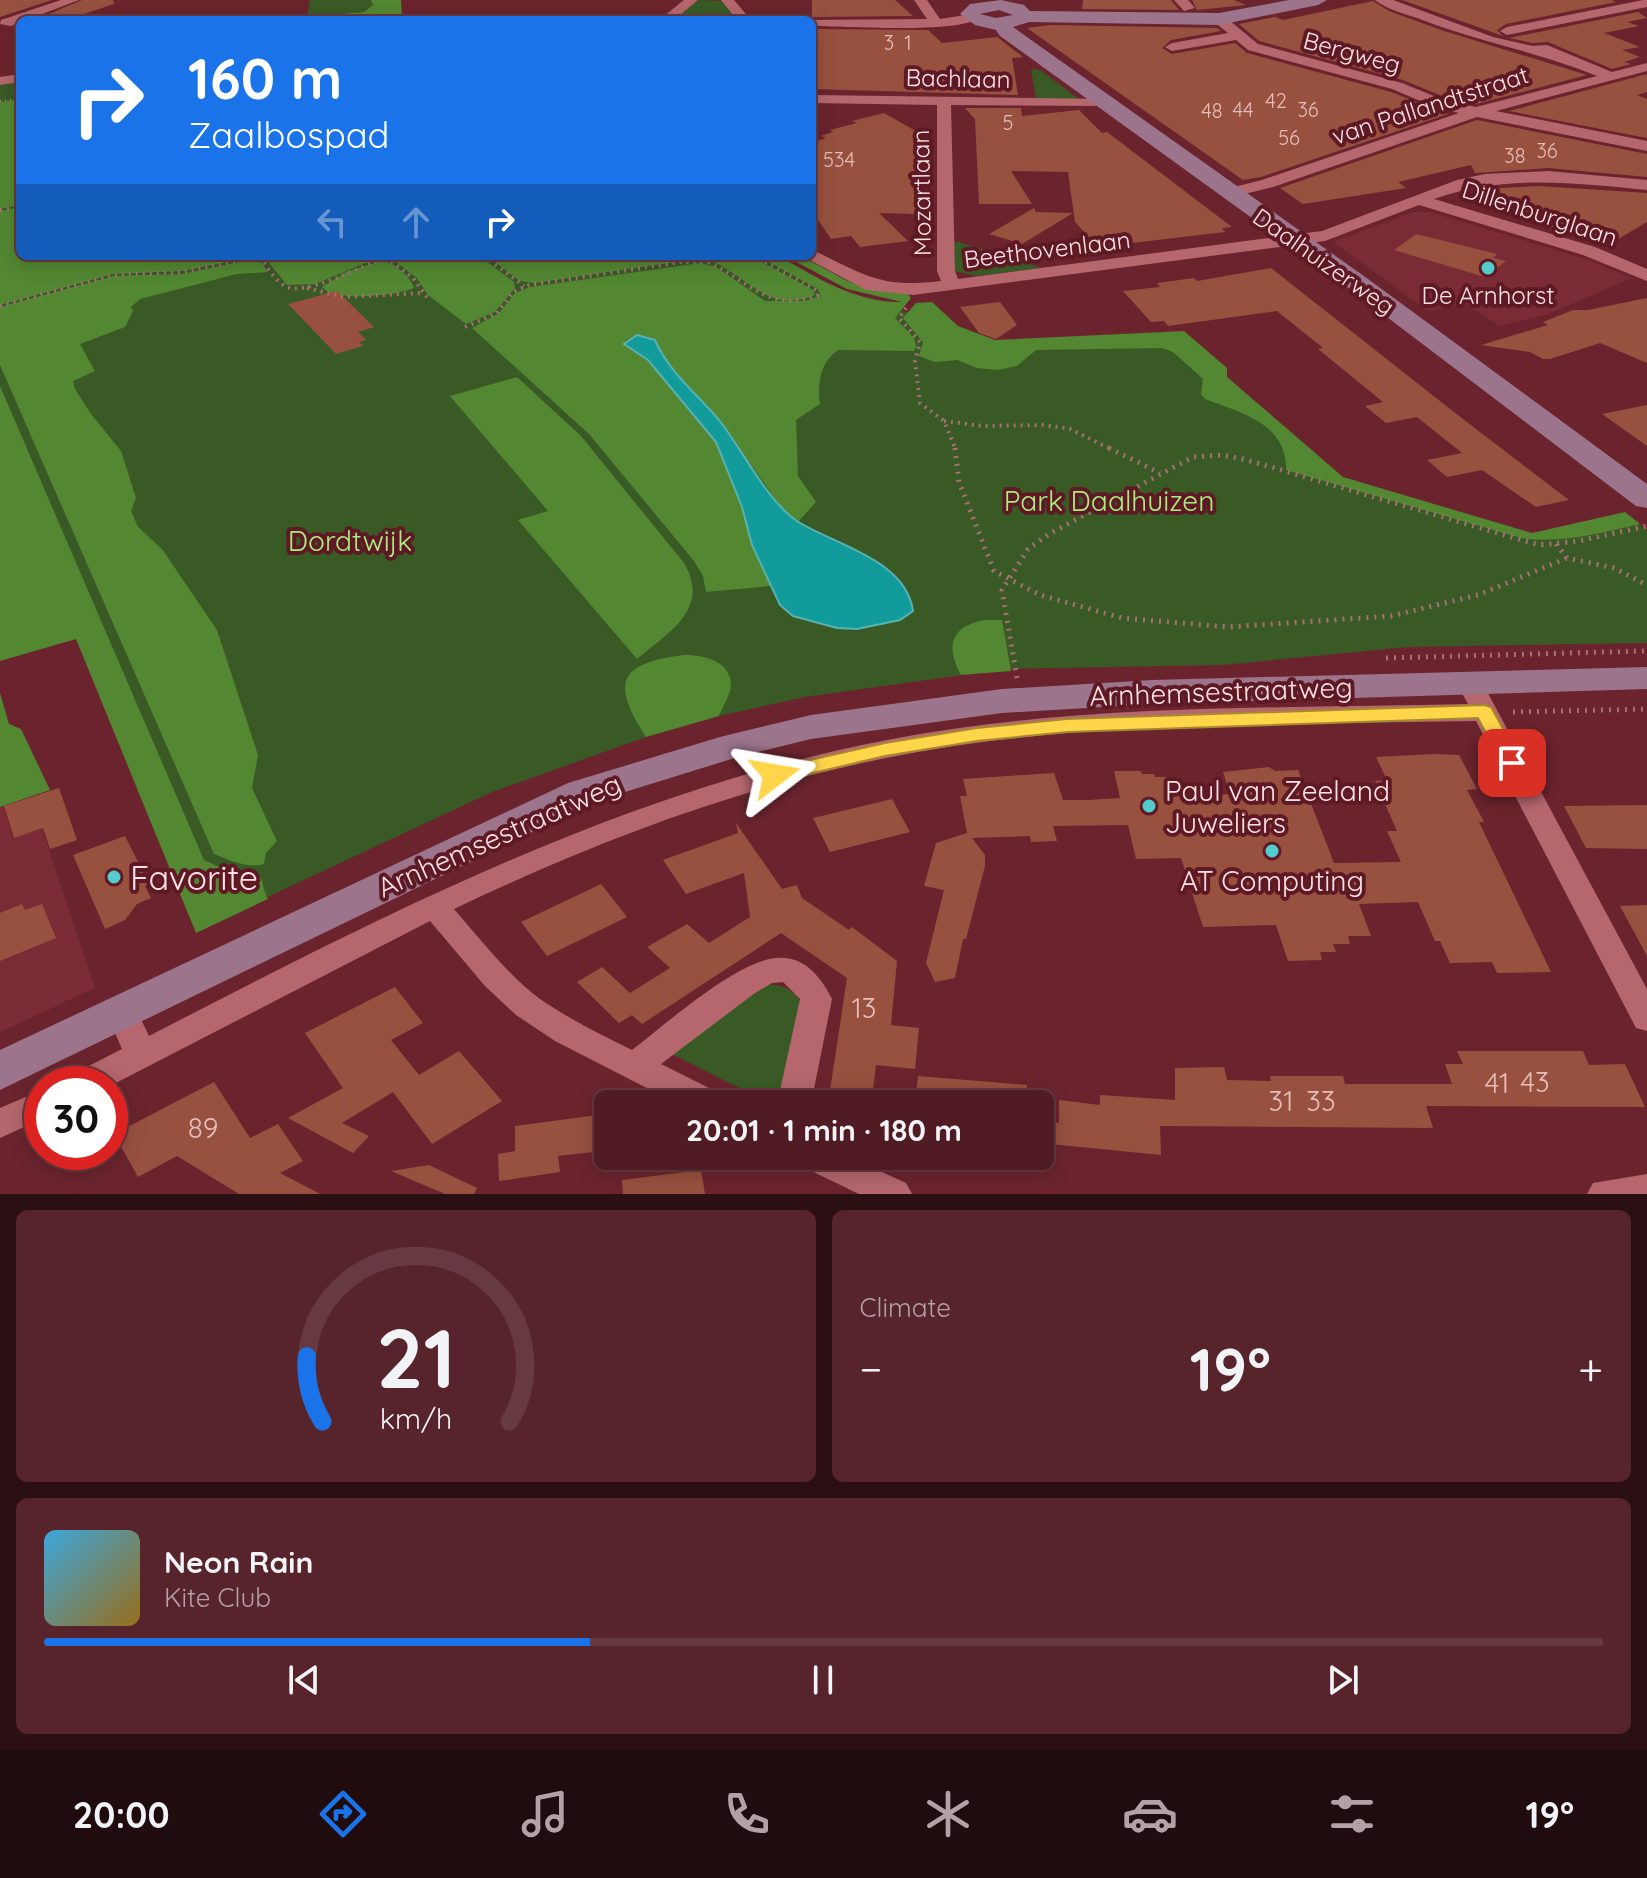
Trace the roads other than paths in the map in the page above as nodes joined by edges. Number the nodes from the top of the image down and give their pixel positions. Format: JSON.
{"nodes":[{"id":1,"x":73,"y":0,"type":"edge"},
{"id":2,"x":692,"y":0,"type":"edge"},
{"id":3,"x":727,"y":0,"type":"edge"},
{"id":4,"x":920,"y":0,"type":"edge"},
{"id":5,"x":1318,"y":0,"type":"edge"},
{"id":6,"x":1381,"y":0,"type":"edge"},
{"id":7,"x":1647,"y":3,"type":"edge"},
{"id":8,"x":990,"y":13,"type":"edge"},
{"id":9,"x":28,"y":16,"type":"edge"},
{"id":10,"x":671,"y":16,"type":"edge"},
{"id":11,"x":741,"y":16,"type":"edge"},
{"id":12,"x":1219,"y":19,"type":"junction"},
{"id":13,"x":816,"y":22,"type":"edge"},
{"id":14,"x":937,"y":23,"type":"junction"},
{"id":15,"x":1448,"y":25,"type":"junction"},
{"id":16,"x":816,"y":29,"type":"edge"},
{"id":17,"x":1507,"y":31,"type":"junction"},
{"id":18,"x":1236,"y":36,"type":"junction"},
{"id":19,"x":1172,"y":47,"type":"dead end"},
{"id":20,"x":1555,"y":54,"type":"junction"},
{"id":21,"x":1647,"y":67,"type":"edge"},
{"id":22,"x":1609,"y":76,"type":"junction"},
{"id":23,"x":816,"y":99,"type":"edge"},
{"id":24,"x":944,"y":100,"type":"junction"},
{"id":25,"x":1104,"y":102,"type":"junction"},
{"id":26,"x":1476,"y":112,"type":"junction"},
{"id":27,"x":1647,"y":146,"type":"edge"},
{"id":28,"x":1647,"y":185,"type":"edge"},
{"id":29,"x":1228,"y":193,"type":"junction"},
{"id":30,"x":1418,"y":199,"type":"junction"},
{"id":31,"x":1297,"y":241,"type":"junction"},
{"id":32,"x":816,"y":259,"type":"edge"},
{"id":33,"x":1647,"y":276,"type":"edge"},
{"id":34,"x":952,"y":285,"type":"junction"},
{"id":35,"x":1647,"y":499,"type":"edge"},
{"id":36,"x":1647,"y":678,"type":"edge"},
{"id":37,"x":1477,"y":698,"type":"junction"},
{"id":38,"x":434,"y":906,"type":"junction"},
{"id":39,"x":122,"y":1012,"type":"junction"},
{"id":40,"x":1647,"y":1019,"type":"edge"},
{"id":41,"x":141,"y":1055,"type":"junction"},
{"id":42,"x":120,"y":1066,"type":"edge"},
{"id":43,"x":635,"y":1066,"type":"junction"},
{"id":44,"x":0,"y":1071,"type":"edge"},
{"id":45,"x":682,"y":1090,"type":"edge"},
{"id":46,"x":797,"y":1090,"type":"edge"},
{"id":47,"x":24,"y":1113,"type":"edge"},
{"id":48,"x":0,"y":1124,"type":"edge"},
{"id":49,"x":843,"y":1170,"type":"edge"},
{"id":50,"x":1647,"y":1189,"type":"edge"},
{"id":51,"x":894,"y":1194,"type":"edge"},
{"id":52,"x":1605,"y":1194,"type":"edge"}],
"edges":[{"from":1,"to":9,"type":"street"},
{"from":2,"to":10,"type":"street"},
{"from":3,"to":11,"type":"street"},
{"from":4,"to":14,"type":"street"},
{"from":5,"to":12,"type":"main road"},
{"from":6,"to":15,"type":"street"},
{"from":7,"to":17,"type":"street"},
{"from":8,"to":12,"type":"main road"},
{"from":8,"to":14,"type":"street"},
{"from":8,"to":25,"type":"main road","name":"Daalhuizerweg"},
{"from":12,"to":18,"type":"street","name":"Bergweg"},
{"from":13,"to":14,"type":"street"},
{"from":14,"to":16,"type":"street"},
{"from":15,"to":17,"type":"street"},
{"from":15,"to":20,"type":"street"},
{"from":17,"to":20,"type":"street"},
{"from":18,"to":19,"type":"street"},
{"from":18,"to":26,"type":"street","name":"Bergweg"},
{"from":20,"to":22,"type":"street"},
{"from":21,"to":22,"type":"street","name":"van Pallandtstraat"},
{"from":22,"to":26,"type":"street","name":"van Pallandtstraat"},
{"from":23,"to":24,"type":"street","name":"Bachlaan"},
{"from":24,"to":25,"type":"street","name":"Bachlaan"},
{"from":24,"to":34,"type":"street","name":"Mozartlaan"},
{"from":25,"to":29,"type":"main road","name":"Daalhuizerweg"},
{"from":26,"to":27,"type":"street","name":"Bergweg"},
{"from":26,"to":29,"type":"street","name":"van Pallandtstraat"},
{"from":28,"to":30,"type":"street","name":"Beethovenlaan"},
{"from":29,"to":31,"type":"main road","name":"Daalhuizerweg"},
{"from":30,"to":31,"type":"street","name":"Beethovenlaan"},
{"from":30,"to":33,"type":"street","name":"Dillenburglaan"},
{"from":31,"to":34,"type":"street","name":"Beethovenlaan"},
{"from":31,"to":35,"type":"main road","name":"Daalhuizerweg"},
{"from":32,"to":34,"type":"street","name":"Beethovenlaan"},
{"from":36,"to":37,"type":"main road","name":"Arnhemsestraatweg"},
{"from":37,"to":38,"type":"street","name":"Arnhemsestraatweg"},
{"from":37,"to":39,"type":"main road","name":"Arnhemsestraatweg"},
{"from":37,"to":40,"type":"street"},
{"from":38,"to":41,"type":"street","name":"Arnhemsestraatweg"},
{"from":38,"to":43,"type":"street"},
{"from":39,"to":41,"type":"street"},
{"from":39,"to":44,"type":"main road","name":"Arnhemsestraatweg"},
{"from":41,"to":42,"type":"street","name":"Arnhemsestraatweg"},
{"from":43,"to":45,"type":"street"},
{"from":43,"to":46,"type":"street"},
{"from":47,"to":48,"type":"street"},
{"from":49,"to":51,"type":"street"},
{"from":50,"to":52,"type":"street"}]}
